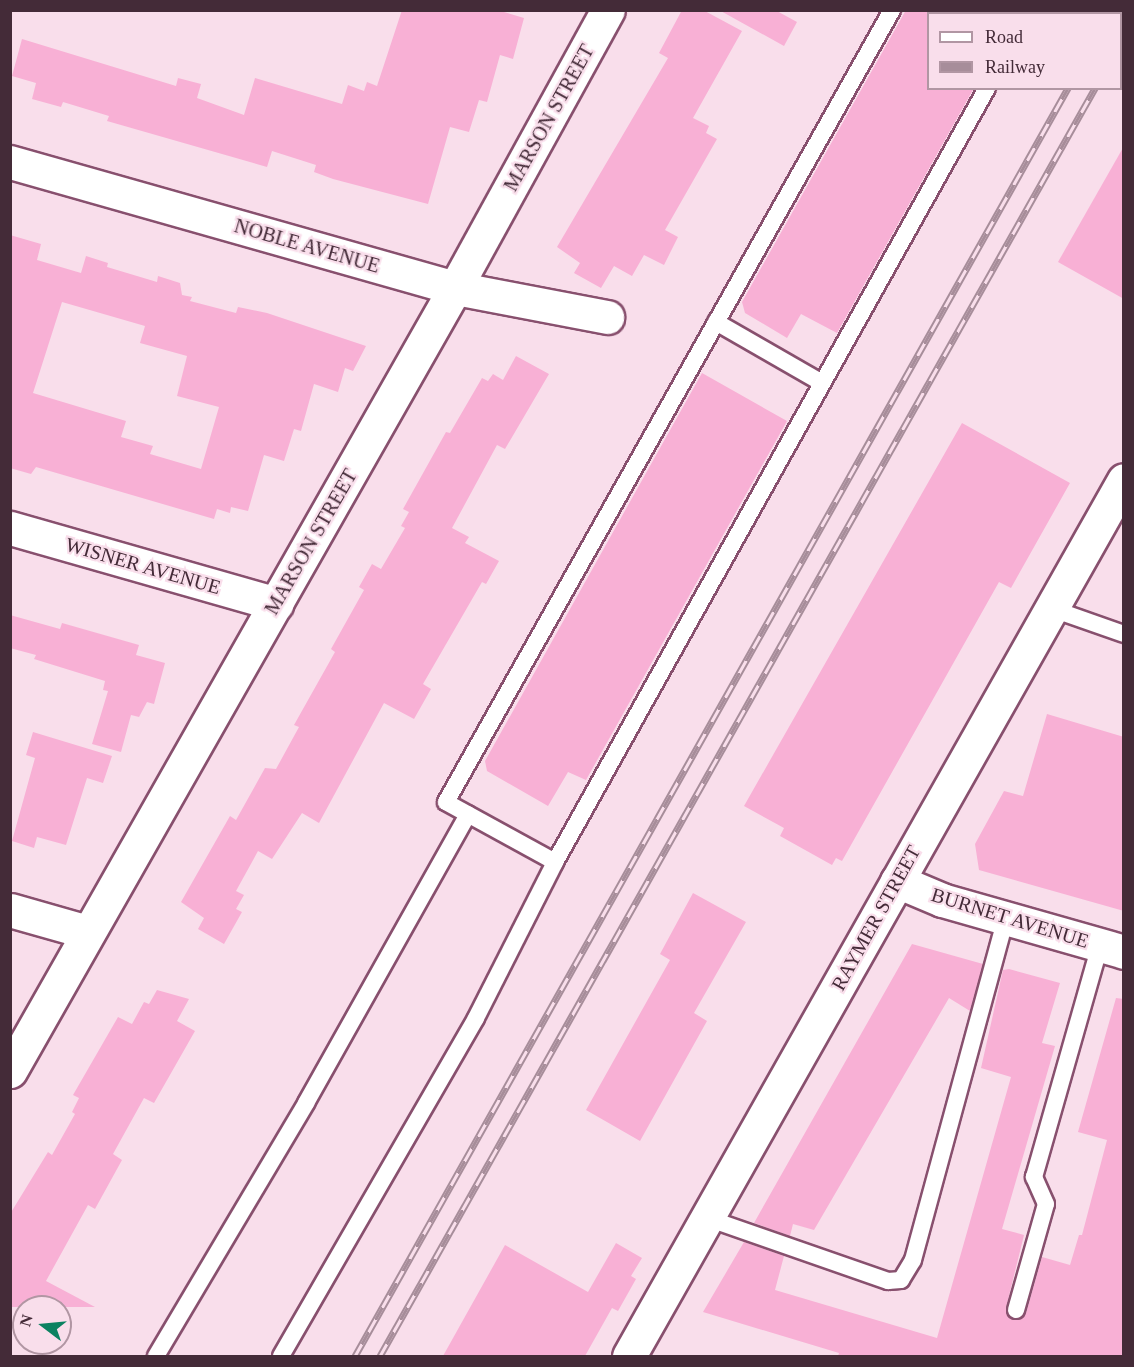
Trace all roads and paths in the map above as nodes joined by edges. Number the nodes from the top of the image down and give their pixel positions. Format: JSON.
{"nodes":[{"id":1,"x":608,"y":10,"type":"edge"},
{"id":2,"x":892,"y":10,"type":"edge"},
{"id":3,"x":986,"y":90,"type":"edge"},
{"id":4,"x":10,"y":162,"type":"edge"},
{"id":5,"x":456,"y":288,"type":"junction"},
{"id":6,"x":608,"y":317,"type":"dead end"},
{"id":7,"x":716,"y":322,"type":"junction"},
{"id":8,"x":822,"y":383,"type":"junction"},
{"id":9,"x":1124,"y":480,"type":"edge"},
{"id":10,"x":10,"y":528,"type":"edge"},
{"id":11,"x":276,"y":604,"type":"junction"},
{"id":12,"x":1050,"y":609,"type":"junction"},
{"id":13,"x":1124,"y":634,"type":"edge"},
{"id":14,"x":468,"y":814,"type":"junction"},
{"id":15,"x":555,"y":862,"type":"junction"},
{"id":16,"x":897,"y":881,"type":"junction"},
{"id":17,"x":10,"y":910,"type":"edge"},
{"id":18,"x":1006,"y":918,"type":"junction"},
{"id":19,"x":88,"y":932,"type":"junction"},
{"id":20,"x":1112,"y":949,"type":"edge"},
{"id":21,"x":10,"y":1071,"type":"edge"},
{"id":22,"x":707,"y":1218,"type":"junction"},
{"id":23,"x":1016,"y":1310,"type":"dead end"},
{"id":24,"x":156,"y":1356,"type":"edge"},
{"id":25,"x":281,"y":1356,"type":"edge"},
{"id":26,"x":629,"y":1356,"type":"edge"}],
"edges":[{"from":1,"to":5,"type":"street","name":"MARSON STREET"},
{"from":2,"to":7,"type":"lane"},
{"from":3,"to":8,"type":"lane"},
{"from":4,"to":5,"type":"street","name":"NOBLE AVENUE"},
{"from":5,"to":6,"type":"street","name":"NOBLE AVENUE"},
{"from":5,"to":11,"type":"street","name":"MARSON STREET"},
{"from":7,"to":8,"type":"lane"},
{"from":7,"to":14,"type":"lane"},
{"from":8,"to":15,"type":"lane"},
{"from":9,"to":12,"type":"street","name":"RAYMER STREET"},
{"from":10,"to":11,"type":"street","name":"WISNER AVENUE"},
{"from":11,"to":19,"type":"street","name":"MARSON STREET"},
{"from":12,"to":13,"type":"lane"},
{"from":12,"to":16,"type":"street","name":"RAYMER STREET"},
{"from":14,"to":15,"type":"lane"},
{"from":14,"to":24,"type":"lane"},
{"from":15,"to":25,"type":"lane"},
{"from":16,"to":18,"type":"street","name":"BURNET AVENUE"},
{"from":16,"to":22,"type":"street","name":"RAYMER STREET"},
{"from":17,"to":19,"type":"street"},
{"from":18,"to":20,"type":"street","name":"BURNET AVENUE"},
{"from":18,"to":22,"type":"lane"},
{"from":19,"to":21,"type":"street","name":"MARSON STREET"},
{"from":20,"to":23,"type":"lane"},
{"from":22,"to":26,"type":"street","name":"RAYMER STREET"}]}
